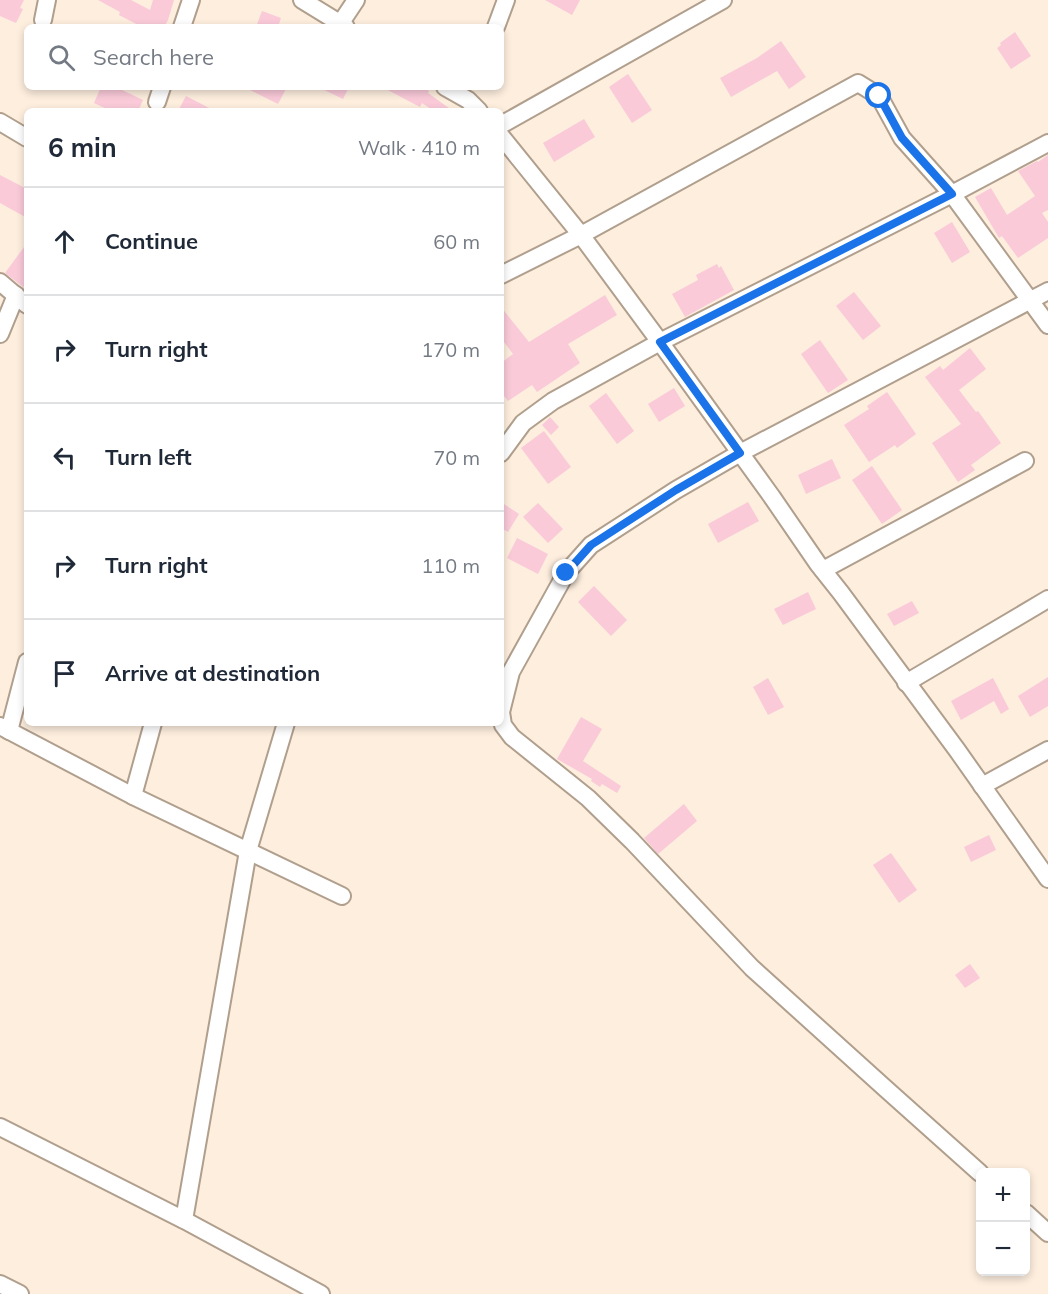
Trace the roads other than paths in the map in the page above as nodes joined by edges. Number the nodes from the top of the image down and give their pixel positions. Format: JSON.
{"nodes":[{"id":1,"x":47,"y":0,"type":"edge"},
{"id":2,"x":191,"y":0,"type":"edge"},
{"id":3,"x":302,"y":0,"type":"edge"},
{"id":4,"x":356,"y":0,"type":"edge"},
{"id":5,"x":506,"y":0,"type":"edge"},
{"id":6,"x":723,"y":0,"type":"edge"},
{"id":7,"x":43,"y":20,"type":"dead end"},
{"id":8,"x":183,"y":24,"type":"edge"},
{"id":9,"x":341,"y":24,"type":"edge"},
{"id":10,"x":344,"y":24,"type":"edge"},
{"id":11,"x":497,"y":24,"type":"edge"},
{"id":12,"x":452,"y":90,"type":"edge"},
{"id":13,"x":473,"y":99,"type":"edge"},
{"id":14,"x":0,"y":122,"type":"edge"},
{"id":15,"x":504,"y":123,"type":"edge"},
{"id":16,"x":24,"y":136,"type":"edge"},
{"id":17,"x":504,"y":140,"type":"edge"},
{"id":18,"x":1048,"y":143,"type":"edge"},
{"id":19,"x":952,"y":194,"type":"junction"},
{"id":20,"x":581,"y":235,"type":"junction"},
{"id":21,"x":504,"y":273,"type":"edge"},
{"id":22,"x":0,"y":282,"type":"edge"},
{"id":23,"x":1048,"y":291,"type":"edge"},
{"id":24,"x":21,"y":300,"type":"edge"},
{"id":25,"x":1031,"y":301,"type":"junction"},
{"id":26,"x":1048,"y":325,"type":"edge"},
{"id":27,"x":0,"y":334,"type":"edge"},
{"id":28,"x":660,"y":342,"type":"junction"},
{"id":29,"x":504,"y":449,"type":"edge"},
{"id":30,"x":740,"y":453,"type":"junction"},
{"id":31,"x":1025,"y":461,"type":"dead end"},
{"id":32,"x":822,"y":570,"type":"junction"},
{"id":33,"x":1048,"y":599,"type":"edge"},
{"id":34,"x":24,"y":671,"type":"edge"},
{"id":35,"x":906,"y":682,"type":"junction"},
{"id":36,"x":504,"y":700,"type":"edge"},
{"id":37,"x":152,"y":726,"type":"edge"},
{"id":38,"x":285,"y":726,"type":"edge"},
{"id":39,"x":501,"y":728,"type":"edge"},
{"id":40,"x":4,"y":729,"type":"edge"},
{"id":41,"x":1048,"y":750,"type":"edge"},
{"id":42,"x":982,"y":786,"type":"junction"},
{"id":43,"x":133,"y":796,"type":"junction"},
{"id":44,"x":248,"y":851,"type":"junction"},
{"id":45,"x":1048,"y":879,"type":"edge"},
{"id":46,"x":342,"y":896,"type":"dead end"},
{"id":47,"x":0,"y":1127,"type":"edge"},
{"id":48,"x":976,"y":1169,"type":"edge"},
{"id":49,"x":1030,"y":1217,"type":"edge"},
{"id":50,"x":184,"y":1220,"type":"junction"},
{"id":51,"x":1048,"y":1233,"type":"edge"},
{"id":52,"x":0,"y":1284,"type":"edge"},
{"id":53,"x":20,"y":1294,"type":"edge"},
{"id":54,"x":321,"y":1294,"type":"edge"}],
"edges":[{"from":1,"to":7,"type":"street"},
{"from":2,"to":8,"type":"street"},
{"from":3,"to":9,"type":"street"},
{"from":4,"to":10,"type":"street"},
{"from":5,"to":11,"type":"street"},
{"from":6,"to":15,"type":"street"},
{"from":12,"to":13,"type":"street"},
{"from":14,"to":16,"type":"street"},
{"from":17,"to":20,"type":"street"},
{"from":18,"to":19,"type":"street"},
{"from":19,"to":20,"type":"street"},
{"from":19,"to":25,"type":"street"},
{"from":19,"to":28,"type":"street"},
{"from":20,"to":21,"type":"street"},
{"from":20,"to":28,"type":"street"},
{"from":22,"to":24,"type":"street"},
{"from":23,"to":25,"type":"street"},
{"from":24,"to":27,"type":"street"},
{"from":25,"to":26,"type":"street"},
{"from":25,"to":30,"type":"street"},
{"from":28,"to":29,"type":"street"},
{"from":28,"to":30,"type":"street"},
{"from":30,"to":32,"type":"street"},
{"from":30,"to":36,"type":"street"},
{"from":31,"to":32,"type":"street"},
{"from":32,"to":35,"type":"street"},
{"from":33,"to":35,"type":"street"},
{"from":34,"to":40,"type":"street"},
{"from":35,"to":42,"type":"street"},
{"from":37,"to":43,"type":"street"},
{"from":38,"to":44,"type":"street"},
{"from":39,"to":48,"type":"street"},
{"from":40,"to":43,"type":"street"},
{"from":41,"to":42,"type":"street"},
{"from":42,"to":45,"type":"street"},
{"from":43,"to":44,"type":"street"},
{"from":44,"to":46,"type":"street"},
{"from":44,"to":50,"type":"street"},
{"from":47,"to":50,"type":"street"},
{"from":49,"to":51,"type":"street"},
{"from":50,"to":54,"type":"street"},
{"from":52,"to":53,"type":"street"}]}
